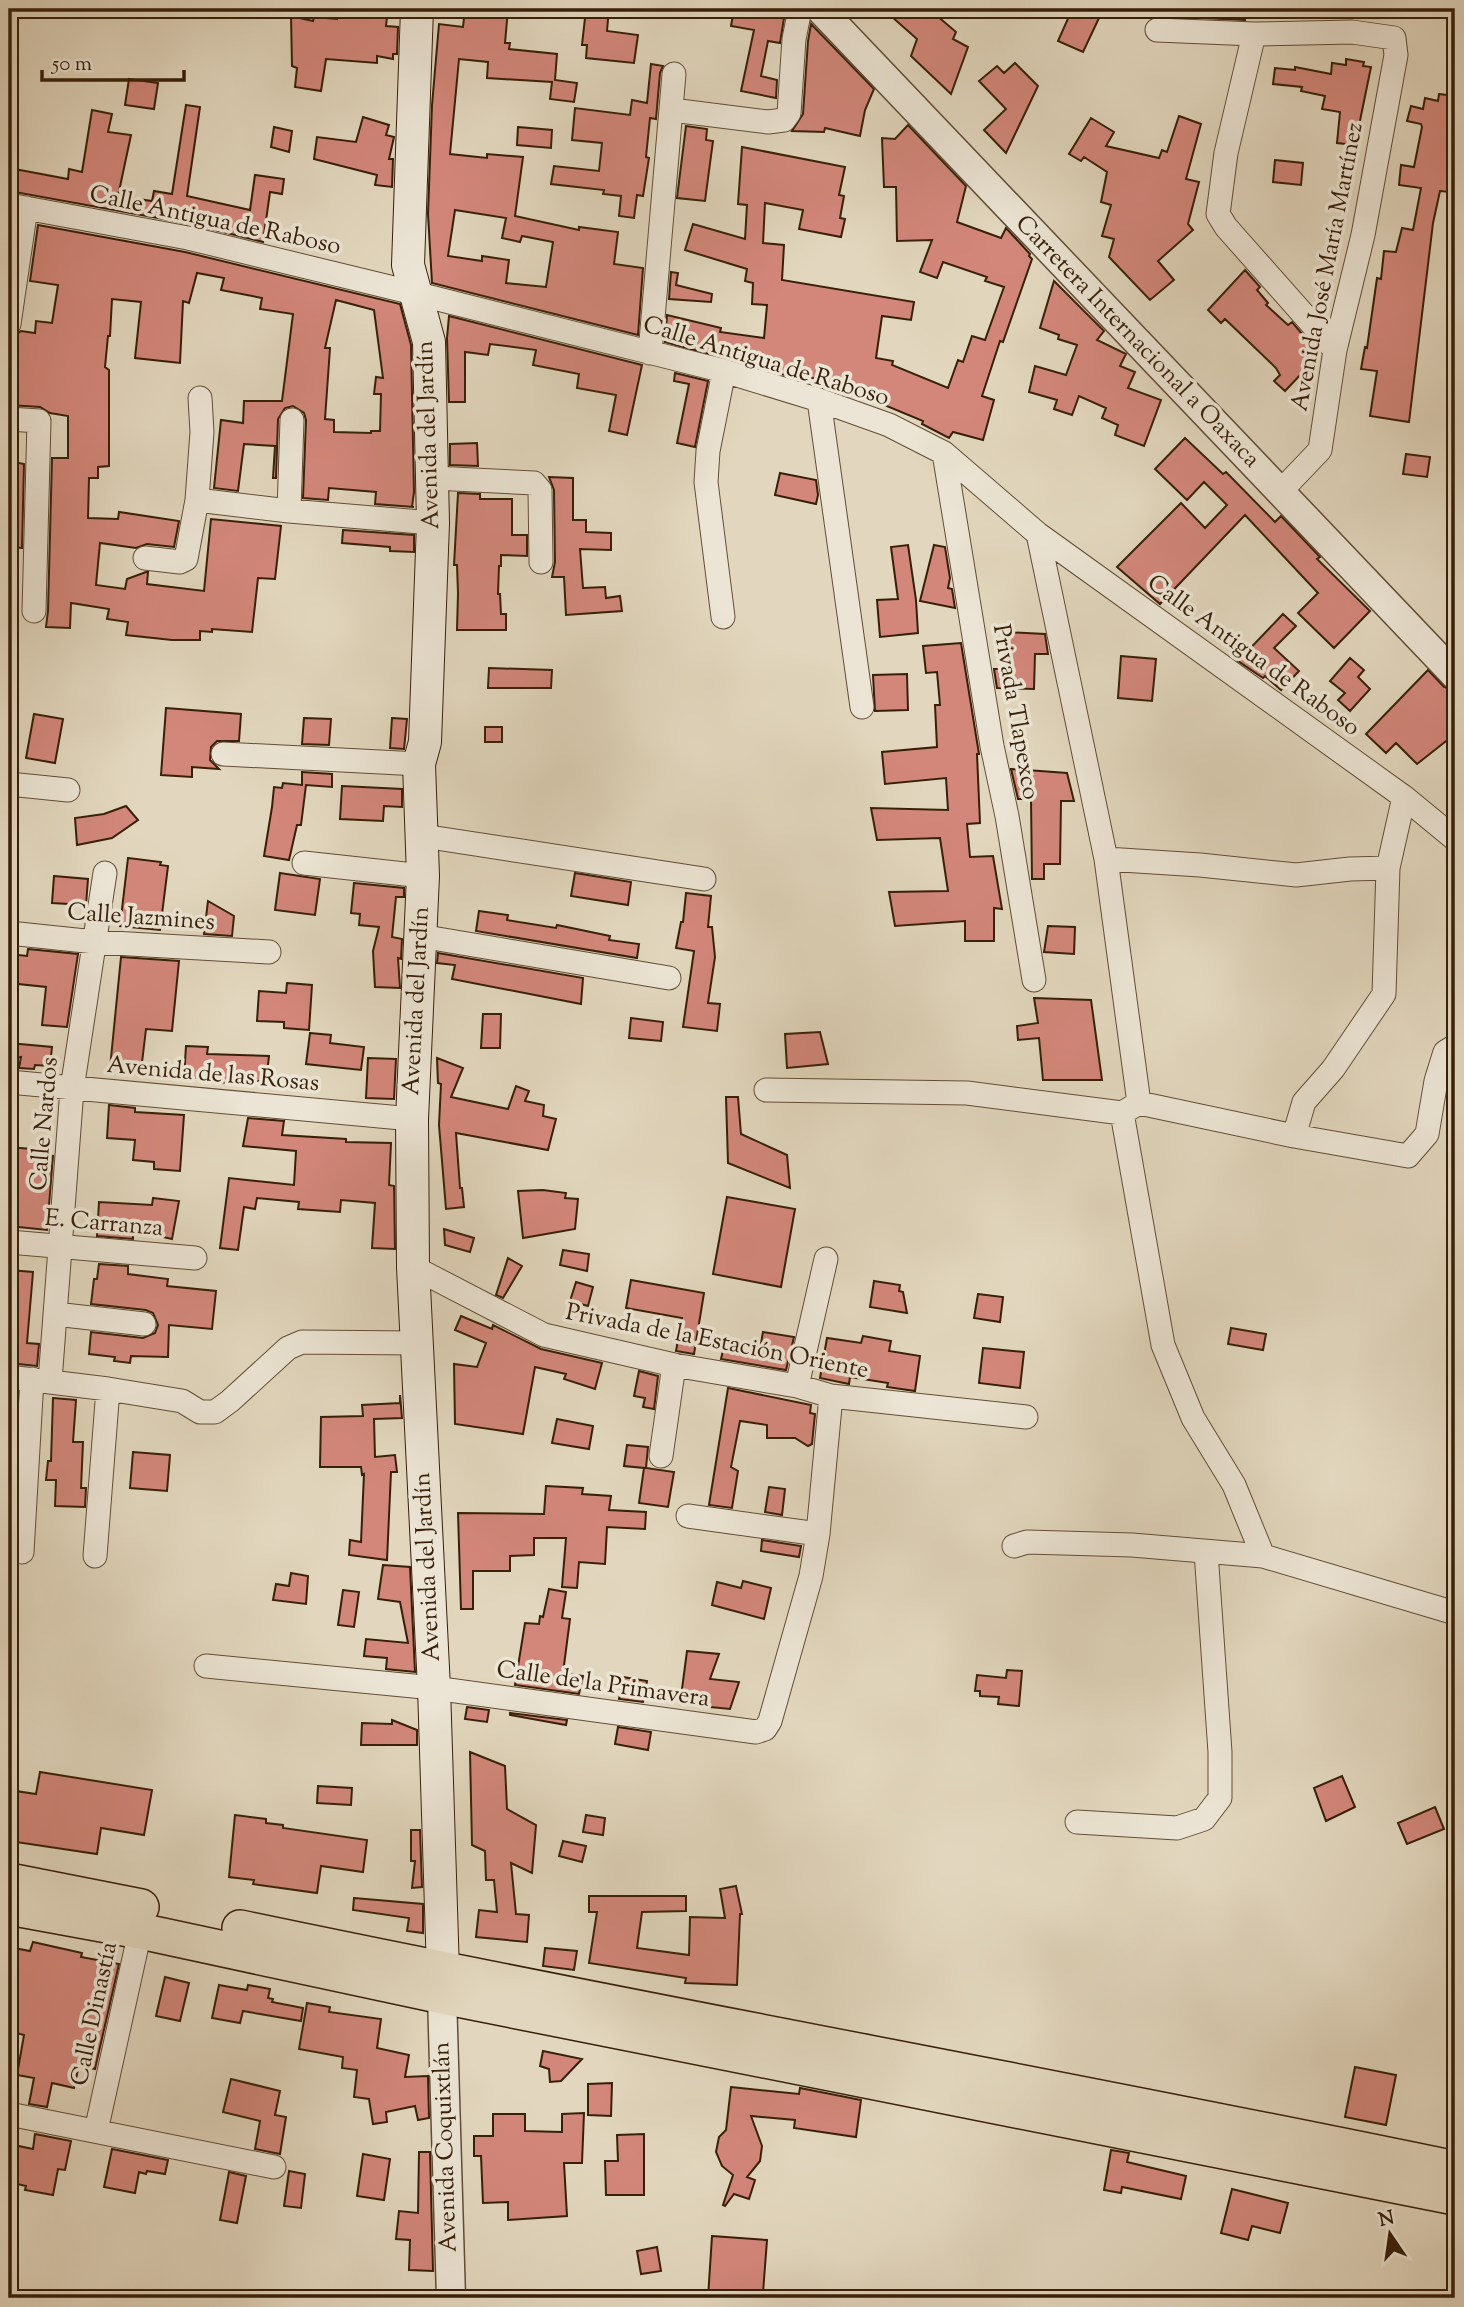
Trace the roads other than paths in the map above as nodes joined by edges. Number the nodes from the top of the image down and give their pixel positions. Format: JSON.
{"nodes":[{"id":1,"x":417,"y":9,"type":"edge"},
{"id":2,"x":800,"y":9,"type":"edge"},
{"id":3,"x":820,"y":9,"type":"edge"},
{"id":4,"x":845,"y":9,"type":"edge"},
{"id":5,"x":1157,"y":30,"type":"dead end"},
{"id":6,"x":1254,"y":34,"type":"junction"},
{"id":7,"x":674,"y":74,"type":"dead end"},
{"id":8,"x":671,"y":110,"type":"junction"},
{"id":9,"x":17,"y":206,"type":"edge"},
{"id":10,"x":414,"y":293,"type":"junction"},
{"id":11,"x":9,"y":324,"type":"edge"},
{"id":12,"x":1335,"y":350,"type":"junction"},
{"id":13,"x":650,"y":353,"type":"junction"},
{"id":14,"x":724,"y":371,"type":"junction"},
{"id":15,"x":200,"y":398,"type":"dead end"},
{"id":16,"x":820,"y":400,"type":"junction"},
{"id":17,"x":9,"y":419,"type":"edge"},
{"id":18,"x":292,"y":420,"type":"dead end"},
{"id":19,"x":1243,"y":439,"type":"junction"},
{"id":20,"x":944,"y":453,"type":"junction"},
{"id":21,"x":433,"y":478,"type":"junction"},
{"id":22,"x":1286,"y":485,"type":"junction"},
{"id":23,"x":197,"y":500,"type":"junction"},
{"id":24,"x":289,"y":511,"type":"junction"},
{"id":25,"x":433,"y":523,"type":"junction"},
{"id":26,"x":1038,"y":534,"type":"junction"},
{"id":27,"x":145,"y":558,"type":"dead end"},
{"id":28,"x":541,"y":562,"type":"dead end"},
{"id":29,"x":34,"y":611,"type":"dead end"},
{"id":30,"x":723,"y":617,"type":"dead end"},
{"id":31,"x":1455,"y":651,"type":"edge"},
{"id":32,"x":1455,"y":675,"type":"edge"},
{"id":33,"x":862,"y":708,"type":"dead end"},
{"id":34,"x":223,"y":754,"type":"dead end"},
{"id":35,"x":419,"y":764,"type":"junction"},
{"id":36,"x":9,"y":784,"type":"edge"},
{"id":37,"x":68,"y":790,"type":"dead end"},
{"id":38,"x":1404,"y":797,"type":"junction"},
{"id":39,"x":423,"y":836,"type":"junction"},
{"id":40,"x":1455,"y":839,"type":"edge"},
{"id":41,"x":1106,"y":859,"type":"junction"},
{"id":42,"x":304,"y":863,"type":"dead end"},
{"id":43,"x":1388,"y":868,"type":"junction"},
{"id":44,"x":105,"y":873,"type":"dead end"},
{"id":45,"x":423,"y":876,"type":"junction"},
{"id":46,"x":704,"y":879,"type":"dead end"},
{"id":47,"x":9,"y":933,"type":"edge"},
{"id":48,"x":420,"y":936,"type":"junction"},
{"id":49,"x":95,"y":942,"type":"junction"},
{"id":50,"x":269,"y":953,"type":"dead end"},
{"id":51,"x":669,"y":978,"type":"dead end"},
{"id":52,"x":1034,"y":980,"type":"dead end"},
{"id":53,"x":1455,"y":1046,"type":"edge"},
{"id":54,"x":9,"y":1082,"type":"edge"},
{"id":55,"x":72,"y":1089,"type":"junction"},
{"id":56,"x":766,"y":1090,"type":"dead end"},
{"id":57,"x":1131,"y":1108,"type":"junction"},
{"id":58,"x":412,"y":1119,"type":"junction"},
{"id":59,"x":1294,"y":1136,"type":"junction"},
{"id":60,"x":9,"y":1241,"type":"edge"},
{"id":61,"x":61,"y":1247,"type":"junction"},
{"id":62,"x":195,"y":1258,"type":"dead end"},
{"id":63,"x":826,"y":1259,"type":"dead end"},
{"id":64,"x":413,"y":1267,"type":"junction"},
{"id":65,"x":55,"y":1314,"type":"junction"},
{"id":66,"x":144,"y":1324,"type":"dead end"},
{"id":67,"x":417,"y":1343,"type":"junction"},
{"id":68,"x":674,"y":1365,"type":"junction"},
{"id":69,"x":30,"y":1379,"type":"edge"},
{"id":70,"x":797,"y":1386,"type":"junction"},
{"id":71,"x":108,"y":1388,"type":"junction"},
{"id":72,"x":831,"y":1396,"type":"junction"},
{"id":73,"x":1026,"y":1417,"type":"dead end"},
{"id":74,"x":661,"y":1456,"type":"dead end"},
{"id":75,"x":688,"y":1516,"type":"dead end"},
{"id":76,"x":818,"y":1534,"type":"junction"},
{"id":77,"x":1014,"y":1546,"type":"dead end"},
{"id":78,"x":22,"y":1552,"type":"dead end"},
{"id":79,"x":1206,"y":1552,"type":"junction"},
{"id":80,"x":95,"y":1556,"type":"dead end"},
{"id":81,"x":1263,"y":1556,"type":"junction"},
{"id":82,"x":1455,"y":1613,"type":"edge"},
{"id":83,"x":206,"y":1666,"type":"dead end"},
{"id":84,"x":434,"y":1688,"type":"junction"},
{"id":85,"x":1077,"y":1822,"type":"dead end"},
{"id":86,"x":9,"y":1881,"type":"edge"},
{"id":87,"x":9,"y":1907,"type":"edge"},
{"id":88,"x":143,"y":1920,"type":"junction"},
{"id":89,"x":442,"y":1983,"type":"junction"},
{"id":90,"x":9,"y":2114,"type":"edge"},
{"id":91,"x":96,"y":2132,"type":"junction"},
{"id":92,"x":1222,"y":2136,"type":"junction"},
{"id":93,"x":274,"y":2167,"type":"dead end"},
{"id":94,"x":1455,"y":2169,"type":"edge"},
{"id":95,"x":1455,"y":2197,"type":"edge"},
{"id":96,"x":451,"y":2298,"type":"edge"}],
"edges":[{"from":1,"to":10,"type":"main road","name":"Avenida del Jardín"},
{"from":2,"to":8,"type":"street"},
{"from":3,"to":19,"type":"street","name":"Carretera Internacional a Oaxaca"},
{"from":4,"to":19,"type":"street","name":"Carretera Internacional a Oaxaca"},
{"from":5,"to":6,"type":"street"},
{"from":6,"to":12,"type":"street"},
{"from":6,"to":12,"type":"street","name":"Avenida José María Martínez"},
{"from":7,"to":8,"type":"street"},
{"from":8,"to":13,"type":"street"},
{"from":9,"to":10,"type":"street","name":"Calle Antigua de Raboso"},
{"from":9,"to":11,"type":"street","name":"Calle Antigua de Raboso"},
{"from":10,"to":13,"type":"street","name":"Calle Antigua de Raboso"},
{"from":10,"to":21,"type":"main road","name":"Avenida del Jardín"},
{"from":12,"to":22,"type":"street","name":"Avenida José María Martínez"},
{"from":13,"to":14,"type":"street","name":"Calle Antigua de Raboso"},
{"from":14,"to":16,"type":"street","name":"Calle Antigua de Raboso"},
{"from":14,"to":30,"type":"street"},
{"from":15,"to":23,"type":"street"},
{"from":16,"to":20,"type":"street","name":"Calle Antigua de Raboso"},
{"from":16,"to":33,"type":"street"},
{"from":17,"to":29,"type":"street"},
{"from":18,"to":24,"type":"street"},
{"from":19,"to":22,"type":"street","name":"Carretera Internacional a Oaxaca"},
{"from":20,"to":26,"type":"street","name":"Calle Antigua de Raboso"},
{"from":20,"to":52,"type":"street","name":"Privada Tlapexco"},
{"from":21,"to":25,"type":"main road","name":"Avenida del Jardín"},
{"from":21,"to":28,"type":"street"},
{"from":22,"to":31,"type":"street","name":"Carretera Internacional a Oaxaca"},
{"from":22,"to":32,"type":"street","name":"Carretera Internacional a Oaxaca"},
{"from":23,"to":24,"type":"street"},
{"from":23,"to":27,"type":"street"},
{"from":24,"to":25,"type":"street"},
{"from":25,"to":35,"type":"main road","name":"Avenida del Jardín"},
{"from":26,"to":38,"type":"street","name":"Calle Antigua de Raboso"},
{"from":26,"to":41,"type":"street"},
{"from":34,"to":35,"type":"street"},
{"from":35,"to":39,"type":"main road","name":"Avenida del Jardín"},
{"from":36,"to":37,"type":"street"},
{"from":38,"to":40,"type":"street","name":"Calle Antigua de Raboso"},
{"from":38,"to":43,"type":"street"},
{"from":39,"to":45,"type":"main road","name":"Avenida del Jardín"},
{"from":39,"to":46,"type":"street"},
{"from":41,"to":43,"type":"street"},
{"from":41,"to":57,"type":"street"},
{"from":42,"to":45,"type":"street"},
{"from":43,"to":59,"type":"street"},
{"from":44,"to":49,"type":"street","name":"Calle Nardos"},
{"from":45,"to":48,"type":"main road","name":"Avenida del Jardín"},
{"from":47,"to":49,"type":"street","name":"Calle Jazmines"},
{"from":48,"to":51,"type":"street"},
{"from":48,"to":58,"type":"main road","name":"Avenida del Jardín"},
{"from":49,"to":50,"type":"street","name":"Calle Jazmines"},
{"from":49,"to":55,"type":"street","name":"Calle Nardos"},
{"from":53,"to":59,"type":"street"},
{"from":54,"to":55,"type":"street","name":"Avenida de las Rosas"},
{"from":55,"to":58,"type":"street","name":"Avenida de las Rosas"},
{"from":55,"to":61,"type":"street","name":"Calle Nardos"},
{"from":56,"to":57,"type":"street"},
{"from":57,"to":59,"type":"street"},
{"from":57,"to":81,"type":"street"},
{"from":58,"to":64,"type":"main road","name":"Avenida del Jardín"},
{"from":60,"to":61,"type":"street","name":"E. Carranza"},
{"from":61,"to":62,"type":"street","name":"E. Carranza"},
{"from":61,"to":65,"type":"street","name":"Calle Nardos"},
{"from":63,"to":70,"type":"street"},
{"from":64,"to":67,"type":"main road","name":"Avenida del Jardín"},
{"from":64,"to":68,"type":"street","name":"Privada de la Estación Oriente"},
{"from":65,"to":66,"type":"street"},
{"from":65,"to":69,"type":"street","name":"Calle Nardos"},
{"from":67,"to":71,"type":"street"},
{"from":67,"to":84,"type":"main road","name":"Avenida del Jardín"},
{"from":68,"to":70,"type":"street","name":"Privada de la Estación Oriente"},
{"from":68,"to":74,"type":"street"},
{"from":69,"to":71,"type":"street"},
{"from":69,"to":78,"type":"street","name":"Calle Nardos"},
{"from":70,"to":72,"type":"street","name":"Privada de la Estación Oriente"},
{"from":71,"to":80,"type":"street"},
{"from":72,"to":73,"type":"street","name":"Privada de la Estación Oriente"},
{"from":72,"to":76,"type":"street"},
{"from":75,"to":76,"type":"street"},
{"from":76,"to":84,"type":"street","name":"Calle de la Primavera"},
{"from":77,"to":79,"type":"street"},
{"from":79,"to":81,"type":"street"},
{"from":79,"to":85,"type":"street"},
{"from":81,"to":82,"type":"street"},
{"from":83,"to":84,"type":"street","name":"Calle de la Primavera"},
{"from":84,"to":89,"type":"main road","name":"Avenida del Jardín"},
{"from":86,"to":88,"type":"main road"},
{"from":87,"to":88,"type":"main road"},
{"from":88,"to":89,"type":"main road"},
{"from":88,"to":91,"type":"street","name":"Calle Dinastía"},
{"from":89,"to":92,"type":"main road"},
{"from":89,"to":96,"type":"street","name":"Avenida Coquixtlán"},
{"from":90,"to":91,"type":"street"},
{"from":91,"to":93,"type":"street"},
{"from":92,"to":94,"type":"main road"},
{"from":92,"to":95,"type":"main road"}]}
